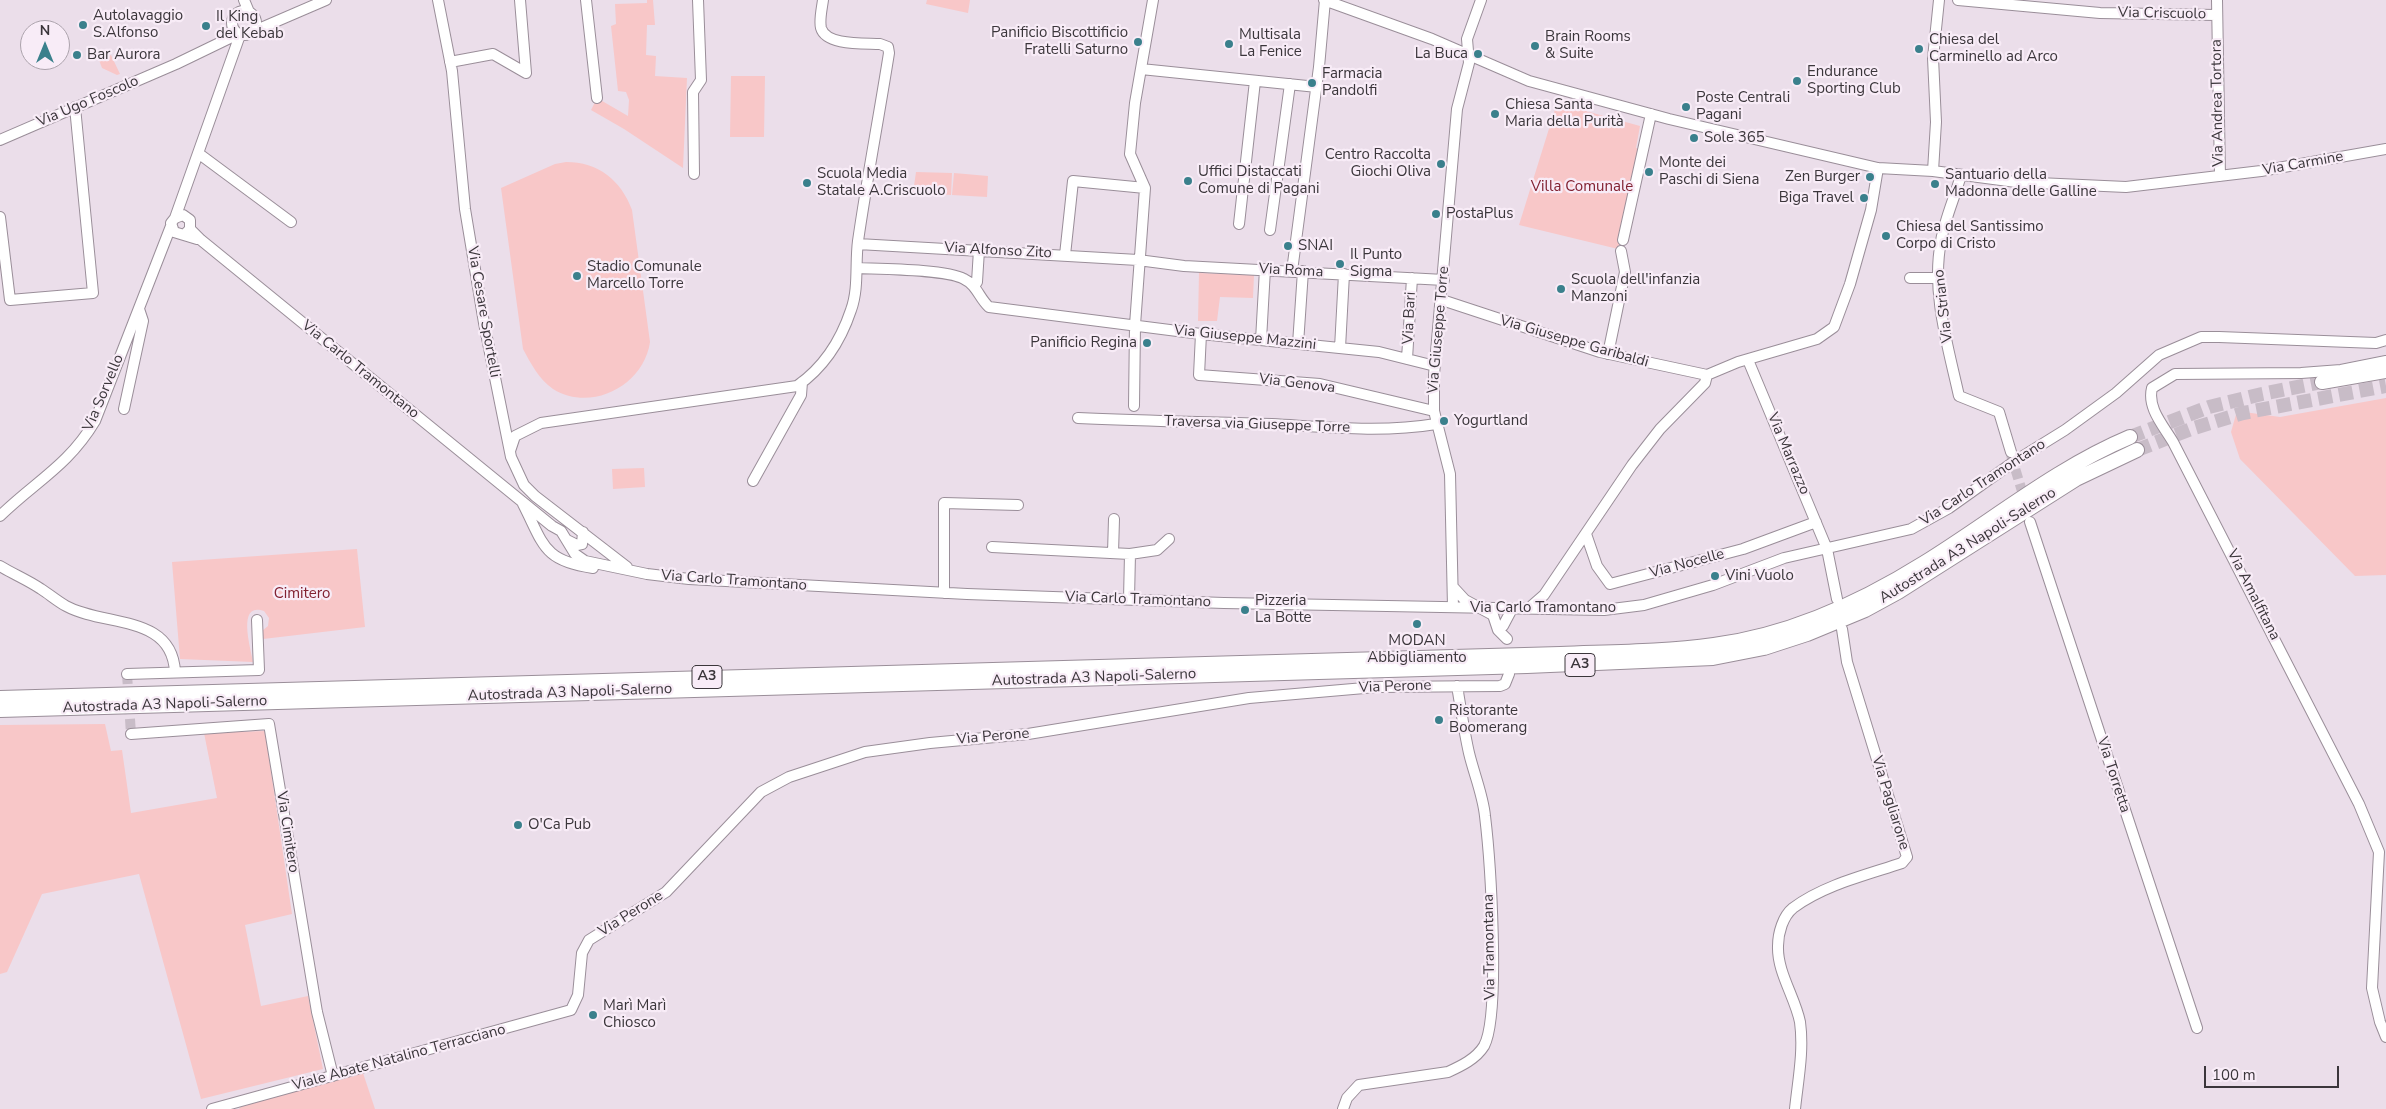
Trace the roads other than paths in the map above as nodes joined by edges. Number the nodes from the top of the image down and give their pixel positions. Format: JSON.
{"nodes":[{"id":1,"x":244,"y":0,"type":"edge"},
{"id":2,"x":326,"y":0,"type":"edge"},
{"id":3,"x":438,"y":0,"type":"edge"},
{"id":4,"x":520,"y":0,"type":"edge"},
{"id":5,"x":586,"y":0,"type":"edge"},
{"id":6,"x":698,"y":0,"type":"edge"},
{"id":7,"x":823,"y":0,"type":"edge"},
{"id":8,"x":1153,"y":0,"type":"edge"},
{"id":9,"x":1325,"y":0,"type":"edge"},
{"id":10,"x":1481,"y":0,"type":"edge"},
{"id":11,"x":1939,"y":0,"type":"edge"},
{"id":12,"x":1958,"y":0,"type":"edge"},
{"id":13,"x":2217,"y":0,"type":"edge"},
{"id":14,"x":238,"y":13,"type":"junction"},
{"id":15,"x":2216,"y":15,"type":"junction"},
{"id":16,"x":252,"y":16,"type":"junction"},
{"id":17,"x":269,"y":22,"type":"junction"},
{"id":18,"x":242,"y":32,"type":"junction"},
{"id":19,"x":1467,"y":53,"type":"junction"},
{"id":20,"x":450,"y":62,"type":"junction"},
{"id":21,"x":1141,"y":69,"type":"junction"},
{"id":22,"x":1255,"y":81,"type":"junction"},
{"id":23,"x":1290,"y":84,"type":"junction"},
{"id":24,"x":1317,"y":87,"type":"junction"},
{"id":25,"x":597,"y":98,"type":"dead end"},
{"id":26,"x":75,"y":107,"type":"junction"},
{"id":27,"x":1651,"y":114,"type":"junction"},
{"id":28,"x":0,"y":140,"type":"edge"},
{"id":29,"x":2386,"y":149,"type":"edge"},
{"id":30,"x":198,"y":154,"type":"junction"},
{"id":31,"x":1878,"y":168,"type":"junction"},
{"id":32,"x":1933,"y":171,"type":"junction"},
{"id":33,"x":694,"y":174,"type":"dead end"},
{"id":34,"x":1961,"y":175,"type":"junction"},
{"id":35,"x":2220,"y":176,"type":"junction"},
{"id":36,"x":1145,"y":188,"type":"junction"},
{"id":37,"x":0,"y":217,"type":"edge"},
{"id":38,"x":291,"y":222,"type":"dead end"},
{"id":39,"x":1239,"y":224,"type":"dead end"},
{"id":40,"x":181,"y":226,"type":"junction"},
{"id":41,"x":1270,"y":230,"type":"dead end"},
{"id":42,"x":1623,"y":240,"type":"dead end"},
{"id":43,"x":858,"y":244,"type":"junction"},
{"id":44,"x":979,"y":250,"type":"junction"},
{"id":45,"x":1621,"y":251,"type":"dead end"},
{"id":46,"x":1065,"y":255,"type":"junction"},
{"id":47,"x":1138,"y":260,"type":"junction"},
{"id":48,"x":856,"y":268,"type":"junction"},
{"id":49,"x":1265,"y":269,"type":"junction"},
{"id":50,"x":1292,"y":271,"type":"junction"},
{"id":51,"x":1303,"y":271,"type":"junction"},
{"id":52,"x":1344,"y":274,"type":"junction"},
{"id":53,"x":1412,"y":278,"type":"junction"},
{"id":54,"x":1910,"y":278,"type":"dead end"},
{"id":55,"x":1938,"y":278,"type":"junction"},
{"id":56,"x":1444,"y":280,"type":"junction"},
{"id":57,"x":974,"y":286,"type":"junction"},
{"id":58,"x":1442,"y":300,"type":"junction"},
{"id":59,"x":139,"y":309,"type":"junction"},
{"id":60,"x":1134,"y":325,"type":"junction"},
{"id":61,"x":1201,"y":334,"type":"junction"},
{"id":62,"x":1261,"y":340,"type":"junction"},
{"id":63,"x":2386,"y":340,"type":"edge"},
{"id":64,"x":1298,"y":344,"type":"junction"},
{"id":65,"x":1340,"y":348,"type":"junction"},
{"id":66,"x":1601,"y":351,"type":"junction"},
{"id":67,"x":1407,"y":359,"type":"junction"},
{"id":68,"x":1748,"y":360,"type":"junction"},
{"id":69,"x":2386,"y":361,"type":"edge"},
{"id":70,"x":1435,"y":366,"type":"junction"},
{"id":71,"x":2386,"y":371,"type":"edge"},
{"id":72,"x":1707,"y":376,"type":"junction"},
{"id":73,"x":802,"y":382,"type":"junction"},
{"id":74,"x":2322,"y":382,"type":"tunnel mouth"},
{"id":75,"x":1134,"y":406,"type":"dead end"},
{"id":76,"x":124,"y":409,"type":"dead end"},
{"id":77,"x":1434,"y":412,"type":"junction"},
{"id":78,"x":1078,"y":418,"type":"dead end"},
{"id":79,"x":1436,"y":424,"type":"junction"},
{"id":80,"x":510,"y":451,"type":"junction"},
{"id":81,"x":2010,"y":452,"type":"tunnel mouth"},
{"id":82,"x":753,"y":482,"type":"dead end"},
{"id":83,"x":520,"y":499,"type":"junction"},
{"id":84,"x":1018,"y":505,"type":"dead end"},
{"id":85,"x":0,"y":516,"type":"edge"},
{"id":86,"x":1114,"y":519,"type":"dead end"},
{"id":87,"x":1816,"y":522,"type":"junction"},
{"id":88,"x":2030,"y":522,"type":"dead end"},
{"id":89,"x":552,"y":526,"type":"junction"},
{"id":90,"x":582,"y":532,"type":"junction"},
{"id":91,"x":1586,"y":534,"type":"junction"},
{"id":92,"x":565,"y":539,"type":"junction"},
{"id":93,"x":1169,"y":539,"type":"dead end"},
{"id":94,"x":542,"y":543,"type":"junction"},
{"id":95,"x":992,"y":547,"type":"dead end"},
{"id":96,"x":1827,"y":549,"type":"junction"},
{"id":97,"x":551,"y":553,"type":"junction"},
{"id":98,"x":1113,"y":553,"type":"junction"},
{"id":99,"x":1130,"y":554,"type":"junction"},
{"id":100,"x":0,"y":566,"type":"edge"},
{"id":101,"x":631,"y":569,"type":"junction"},
{"id":102,"x":1453,"y":587,"type":"junction"},
{"id":103,"x":944,"y":593,"type":"junction"},
{"id":104,"x":1129,"y":599,"type":"junction"},
{"id":105,"x":1837,"y":599,"type":"dead end"},
{"id":106,"x":1430,"y":607,"type":"junction"},
{"id":107,"x":1453,"y":608,"type":"junction"},
{"id":108,"x":1481,"y":608,"type":"junction"},
{"id":109,"x":1498,"y":609,"type":"junction"},
{"id":110,"x":1512,"y":609,"type":"junction"},
{"id":111,"x":1528,"y":609,"type":"junction"},
{"id":112,"x":257,"y":620,"type":"dead end"},
{"id":113,"x":1504,"y":626,"type":"junction"},
{"id":114,"x":1842,"y":629,"type":"dead end"},
{"id":115,"x":176,"y":672,"type":"junction"},
{"id":116,"x":127,"y":674,"type":"dead end"},
{"id":117,"x":1509,"y":674,"type":"dead end"},
{"id":118,"x":1456,"y":686,"type":"junction"},
{"id":119,"x":0,"y":698,"type":"edge"},
{"id":120,"x":0,"y":710,"type":"edge"},
{"id":121,"x":131,"y":734,"type":"dead end"},
{"id":122,"x":578,"y":996,"type":"joint"},
{"id":123,"x":2197,"y":1028,"type":"dead end"},
{"id":124,"x":2386,"y":1037,"type":"edge"},
{"id":125,"x":333,"y":1076,"type":"junction"},
{"id":126,"x":212,"y":1109,"type":"edge"},
{"id":127,"x":1344,"y":1109,"type":"edge"},
{"id":128,"x":1795,"y":1109,"type":"edge"}],
"edges":[{"from":1,"to":14,"type":"street"},
{"from":1,"to":16,"type":"street"},
{"from":2,"to":17,"type":"street"},
{"from":3,"to":20,"type":"street","name":"Via Cesare Sportelli"},
{"from":4,"to":20,"type":"street"},
{"from":5,"to":25,"type":"street"},
{"from":6,"to":33,"type":"street"},
{"from":7,"to":43,"type":"street"},
{"from":8,"to":21,"type":"street"},
{"from":9,"to":19,"type":"street","name":"Via Carmine"},
{"from":9,"to":24,"type":"street"},
{"from":10,"to":19,"type":"street","name":"Via Giuseppe Torre"},
{"from":11,"to":32,"type":"street"},
{"from":12,"to":15,"type":"street","name":"Via Criscuolo"},
{"from":13,"to":15,"type":"street","name":"Via Andrea Tortora"},
{"from":14,"to":16,"type":"street"},
{"from":14,"to":18,"type":"street"},
{"from":15,"to":35,"type":"street","name":"Via Andrea Tortora"},
{"from":16,"to":17,"type":"street"},
{"from":16,"to":18,"type":"street"},
{"from":17,"to":18,"type":"street"},
{"from":18,"to":26,"type":"street","name":"Via Ugo Foscolo"},
{"from":18,"to":30,"type":"street","name":"Via Sorvello"},
{"from":19,"to":27,"type":"street","name":"Via Carmine"},
{"from":19,"to":56,"type":"street","name":"Via Giuseppe Torre"},
{"from":20,"to":80,"type":"street","name":"Via Cesare Sportelli"},
{"from":21,"to":22,"type":"street"},
{"from":21,"to":36,"type":"street"},
{"from":22,"to":23,"type":"street"},
{"from":22,"to":39,"type":"street"},
{"from":23,"to":24,"type":"street"},
{"from":23,"to":41,"type":"street"},
{"from":24,"to":50,"type":"street"},
{"from":26,"to":28,"type":"street","name":"Via Ugo Foscolo"},
{"from":26,"to":37,"type":"street"},
{"from":27,"to":31,"type":"street","name":"Via Carmine"},
{"from":27,"to":42,"type":"street"},
{"from":29,"to":35,"type":"street","name":"Via Carmine"},
{"from":30,"to":38,"type":"street"},
{"from":30,"to":40,"type":"street","name":"Via Sorvello"},
{"from":31,"to":32,"type":"street","name":"Via Carmine"},
{"from":31,"to":68,"type":"street"},
{"from":32,"to":34,"type":"street","name":"Via Carmine"},
{"from":34,"to":35,"type":"street","name":"Via Carmine"},
{"from":34,"to":55,"type":"street","name":"Via Striano"},
{"from":36,"to":46,"type":"street"},
{"from":36,"to":47,"type":"street"},
{"from":40,"to":59,"type":"street","name":"Via Sorvello"},
{"from":40,"to":83,"type":"street","name":"Via Carlo Tramontano"},
{"from":43,"to":44,"type":"street","name":"Via Alfonso Zito"},
{"from":43,"to":48,"type":"street"},
{"from":44,"to":46,"type":"street","name":"Via Alfonso Zito"},
{"from":44,"to":57,"type":"street"},
{"from":45,"to":66,"type":"street"},
{"from":46,"to":47,"type":"street","name":"Via Alfonso Zito"},
{"from":47,"to":49,"type":"street","name":"Via Roma"},
{"from":47,"to":60,"type":"street"},
{"from":48,"to":57,"type":"street"},
{"from":48,"to":73,"type":"street"},
{"from":49,"to":50,"type":"street","name":"Via Roma"},
{"from":49,"to":62,"type":"street"},
{"from":50,"to":51,"type":"street","name":"Via Roma"},
{"from":51,"to":52,"type":"street","name":"Via Roma"},
{"from":51,"to":64,"type":"street"},
{"from":52,"to":53,"type":"street","name":"Via Roma"},
{"from":52,"to":65,"type":"street"},
{"from":53,"to":56,"type":"street","name":"Via Roma"},
{"from":53,"to":67,"type":"street","name":"Via Bari"},
{"from":54,"to":55,"type":"street"},
{"from":55,"to":81,"type":"street","name":"Via Striano"},
{"from":56,"to":58,"type":"street","name":"Via Giuseppe Torre"},
{"from":57,"to":60,"type":"street","name":"Via Giuseppe Mazzini"},
{"from":58,"to":66,"type":"street","name":"Via Giuseppe Garibaldi"},
{"from":58,"to":70,"type":"street","name":"Via Giuseppe Torre"},
{"from":59,"to":76,"type":"street"},
{"from":59,"to":85,"type":"street","name":"Via Sorvello"},
{"from":60,"to":61,"type":"street","name":"Via Giuseppe Mazzini"},
{"from":60,"to":75,"type":"street"},
{"from":61,"to":62,"type":"street","name":"Via Giuseppe Mazzini"},
{"from":61,"to":77,"type":"street","name":"Via Genova"},
{"from":62,"to":64,"type":"street","name":"Via Giuseppe Mazzini"},
{"from":63,"to":96,"type":"street","name":"Via Carlo Tramontano"},
{"from":64,"to":65,"type":"street","name":"Via Giuseppe Mazzini"},
{"from":65,"to":67,"type":"street","name":"Via Giuseppe Mazzini"},
{"from":66,"to":72,"type":"street","name":"Via Giuseppe Garibaldi"},
{"from":67,"to":70,"type":"street","name":"Via Giuseppe Mazzini"},
{"from":68,"to":72,"type":"street"},
{"from":68,"to":87,"type":"street","name":"Via Marrazzo"},
{"from":69,"to":124,"type":"street","name":"Via Amalfitana"},
{"from":70,"to":77,"type":"street","name":"Via Giuseppe Torre"},
{"from":71,"to":74,"type":"highway"},
{"from":72,"to":91,"type":"street"},
{"from":73,"to":80,"type":"street"},
{"from":73,"to":82,"type":"street"},
{"from":77,"to":79,"type":"street","name":"Via Giuseppe Torre"},
{"from":78,"to":79,"type":"street","name":"Traversa via Giuseppe Torre"},
{"from":79,"to":102,"type":"street","name":"Via Giuseppe Torre"},
{"from":80,"to":90,"type":"street","name":"Via Cesare Sportelli"},
{"from":83,"to":89,"type":"street","name":"Via Carlo Tramontano"},
{"from":83,"to":94,"type":"street","name":"Via Carlo Tramontano"},
{"from":84,"to":103,"type":"street"},
{"from":86,"to":98,"type":"street"},
{"from":87,"to":91,"type":"street","name":"Via Nocelle"},
{"from":87,"to":96,"type":"street","name":"Via Marrazzo"},
{"from":88,"to":123,"type":"street","name":"Via Torretta"},
{"from":89,"to":92,"type":"street","name":"Via Carlo Tramontano"},
{"from":89,"to":94,"type":"street"},
{"from":90,"to":92,"type":"street"},
{"from":90,"to":101,"type":"street","name":"Via Cesare Sportelli"},
{"from":91,"to":111,"type":"street"},
{"from":92,"to":97,"type":"street"},
{"from":92,"to":101,"type":"street","name":"Via Carlo Tramontano"},
{"from":93,"to":99,"type":"street"},
{"from":94,"to":97,"type":"street","name":"Via Carlo Tramontano"},
{"from":95,"to":98,"type":"street"},
{"from":96,"to":105,"type":"street"},
{"from":96,"to":111,"type":"street","name":"Via Carlo Tramontano"},
{"from":97,"to":101,"type":"street","name":"Via Carlo Tramontano"},
{"from":98,"to":99,"type":"street"},
{"from":99,"to":104,"type":"street"},
{"from":100,"to":115,"type":"street"},
{"from":101,"to":103,"type":"street","name":"Via Carlo Tramontano"},
{"from":102,"to":106,"type":"street"},
{"from":102,"to":107,"type":"street","name":"Via Giuseppe Torre"},
{"from":102,"to":108,"type":"street"},
{"from":103,"to":104,"type":"street","name":"Via Carlo Tramontano"},
{"from":104,"to":106,"type":"street","name":"Via Carlo Tramontano"},
{"from":106,"to":107,"type":"street","name":"Via Carlo Tramontano"},
{"from":107,"to":108,"type":"street","name":"Via Carlo Tramontano"},
{"from":108,"to":109,"type":"street","name":"Via Carlo Tramontano"},
{"from":108,"to":113,"type":"street"},
{"from":109,"to":110,"type":"street","name":"Via Carlo Tramontano"},
{"from":109,"to":113,"type":"street"},
{"from":110,"to":111,"type":"street","name":"Via Carlo Tramontano"},
{"from":110,"to":113,"type":"street"},
{"from":112,"to":115,"type":"street"},
{"from":114,"to":128,"type":"street","name":"Via Pagliarone"},
{"from":115,"to":116,"type":"street"},
{"from":117,"to":118,"type":"street","name":"Via Perone"},
{"from":118,"to":122,"type":"street","name":"Via Perone"},
{"from":118,"to":127,"type":"street","name":"Via Tramontana"},
{"from":119,"to":120,"type":"highway","name":"Autostrada A3 Napoli-Salerno","number":"A3"},
{"from":121,"to":125,"type":"street","name":"Via Cimitero"},
{"from":122,"to":125,"type":"street","name":"Viale Abate Natalino Terracciano"},
{"from":125,"to":126,"type":"street","name":"Viale Abate Natalino Terracciano"}]}
